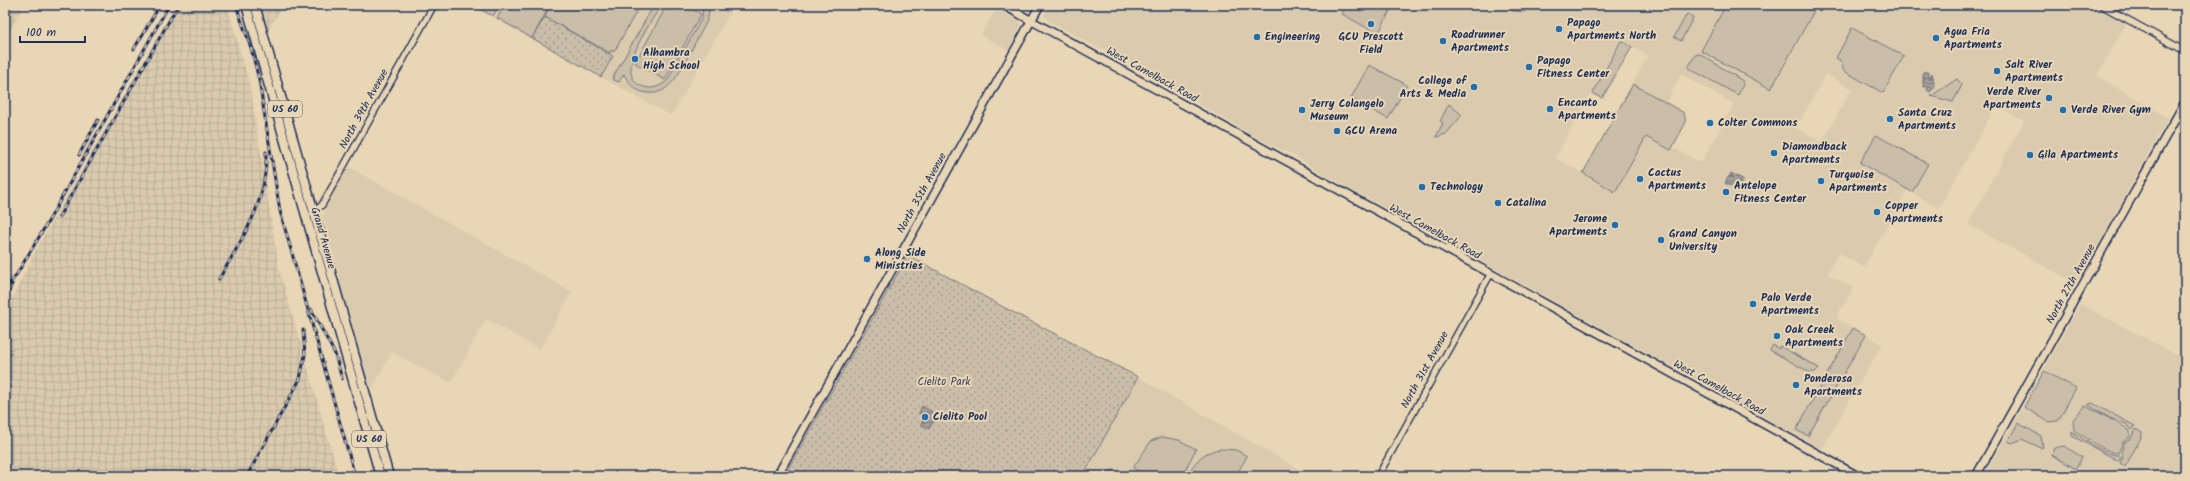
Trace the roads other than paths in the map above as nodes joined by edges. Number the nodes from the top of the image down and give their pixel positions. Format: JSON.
{"nodes":[{"id":1,"x":246,"y":5,"type":"edge"},
{"id":2,"x":255,"y":5,"type":"edge"},
{"id":3,"x":434,"y":5,"type":"edge"},
{"id":4,"x":1003,"y":5,"type":"edge"},
{"id":5,"x":1040,"y":5,"type":"edge"},
{"id":6,"x":2101,"y":5,"type":"edge"},
{"id":7,"x":1031,"y":21,"type":"junction"},
{"id":8,"x":2185,"y":51,"type":"edge"},
{"id":9,"x":2185,"y":102,"type":"edge"},
{"id":10,"x":315,"y":213,"type":"junction"},
{"id":11,"x":306,"y":216,"type":"junction"},
{"id":12,"x":1490,"y":274,"type":"junction"},
{"id":13,"x":367,"y":399,"type":"junction"},
{"id":14,"x":358,"y":401,"type":"junction"},
{"id":15,"x":779,"y":475,"type":"edge"},
{"id":16,"x":380,"y":476,"type":"edge"},
{"id":17,"x":389,"y":476,"type":"edge"},
{"id":18,"x":1378,"y":476,"type":"edge"},
{"id":19,"x":1858,"y":476,"type":"edge"},
{"id":20,"x":1976,"y":476,"type":"edge"}],
"edges":[{"from":1,"to":11,"type":"highway","name":"Grand Avenue","number":"US 60"},
{"from":2,"to":10,"type":"highway","name":"Grand Avenue","number":"US 60"},
{"from":3,"to":10,"type":"street","name":"North 39th Avenue"},
{"from":4,"to":7,"type":"main road","name":"West Camelback Road"},
{"from":5,"to":7,"type":"main road","name":"North 35th Avenue"},
{"from":6,"to":8,"type":"street"},
{"from":7,"to":12,"type":"main road","name":"West Camelback Road"},
{"from":7,"to":15,"type":"main road","name":"North 35th Avenue"},
{"from":9,"to":20,"type":"main road","name":"North 27th Avenue"},
{"from":10,"to":11,"type":"street"},
{"from":10,"to":13,"type":"highway","name":"Grand Avenue","number":"US 60"},
{"from":11,"to":14,"type":"highway","name":"Grand Avenue","number":"US 60"},
{"from":12,"to":18,"type":"street","name":"North 31st Avenue"},
{"from":12,"to":19,"type":"main road","name":"West Camelback Road"},
{"from":13,"to":14,"type":"highway"},
{"from":13,"to":17,"type":"highway","name":"Grand Avenue","number":"US 60"},
{"from":14,"to":16,"type":"highway","name":"Grand Avenue","number":"US 60"}]}
